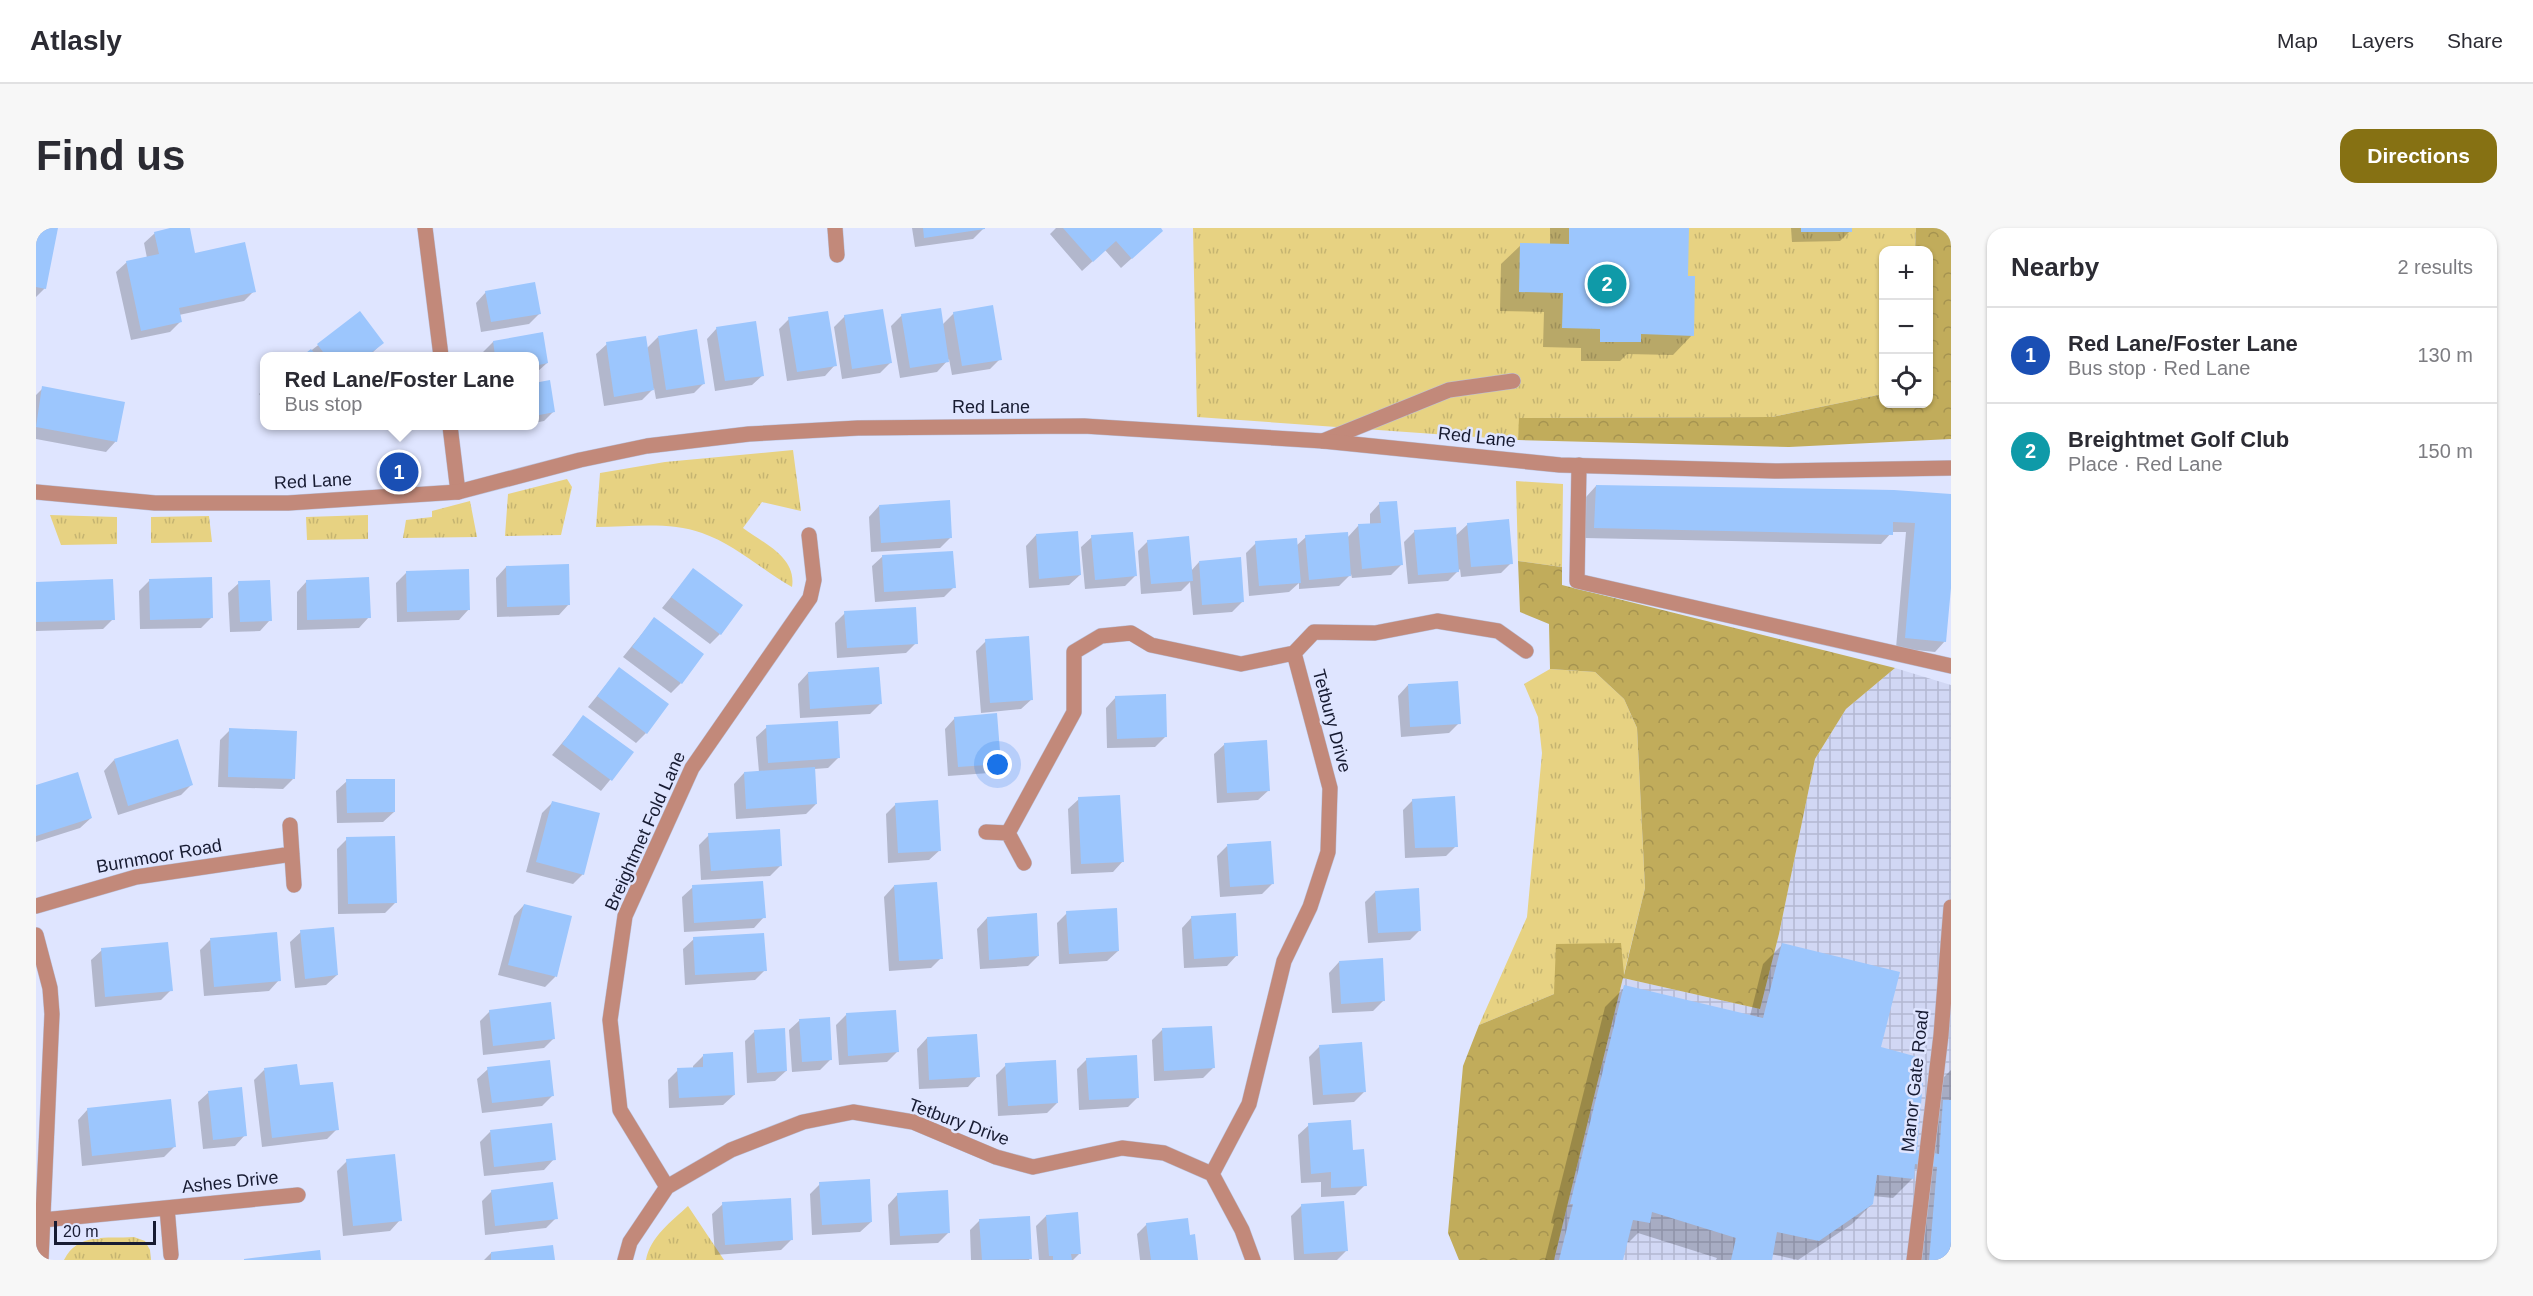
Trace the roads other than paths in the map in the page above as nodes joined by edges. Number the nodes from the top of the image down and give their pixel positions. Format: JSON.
{"nodes":[{"id":1,"x":425,"y":228,"type":"edge"},
{"id":2,"x":835,"y":228,"type":"edge"},
{"id":3,"x":837,"y":255,"type":"dead end"},
{"id":4,"x":440,"y":352,"type":"edge"},
{"id":5,"x":1513,"y":381,"type":"dead end"},
{"id":6,"x":450,"y":430,"type":"edge"},
{"id":7,"x":1323,"y":441,"type":"junction"},
{"id":8,"x":1579,"y":465,"type":"junction"},
{"id":9,"x":1951,"y":468,"type":"edge"},
{"id":10,"x":36,"y":492,"type":"edge"},
{"id":11,"x":458,"y":492,"type":"junction"},
{"id":12,"x":808,"y":535,"type":"dead end"},
{"id":13,"x":1526,"y":651,"type":"dead end"},
{"id":14,"x":1293,"y":653,"type":"junction"},
{"id":15,"x":1951,"y":666,"type":"edge"},
{"id":16,"x":290,"y":825,"type":"dead end"},
{"id":17,"x":986,"y":832,"type":"dead end"},
{"id":18,"x":1008,"y":833,"type":"junction"},
{"id":19,"x":292,"y":854,"type":"junction"},
{"id":20,"x":1024,"y":863,"type":"dead end"},
{"id":21,"x":294,"y":885,"type":"dead end"},
{"id":22,"x":36,"y":906,"type":"edge"},
{"id":23,"x":1951,"y":907,"type":"edge"},
{"id":24,"x":36,"y":935,"type":"edge"},
{"id":25,"x":1212,"y":1174,"type":"junction"},
{"id":26,"x":667,"y":1187,"type":"junction"},
{"id":27,"x":298,"y":1195,"type":"dead end"},
{"id":28,"x":167,"y":1208,"type":"junction"},
{"id":29,"x":43,"y":1220,"type":"junction"},
{"id":30,"x":171,"y":1255,"type":"dead end"},
{"id":31,"x":41,"y":1260,"type":"edge"},
{"id":32,"x":625,"y":1260,"type":"edge"},
{"id":33,"x":1252,"y":1260,"type":"edge"},
{"id":34,"x":1914,"y":1260,"type":"edge"}],
"edges":[{"from":1,"to":4,"type":"street"},
{"from":2,"to":3,"type":"street"},
{"from":5,"to":7,"type":"street"},
{"from":6,"to":11,"type":"street"},
{"from":7,"to":8,"type":"street","name":"Red Lane"},
{"from":7,"to":11,"type":"street","name":"Red Lane"},
{"from":8,"to":9,"type":"street","name":"Red Lane"},
{"from":8,"to":15,"type":"street"},
{"from":10,"to":11,"type":"street","name":"Red Lane"},
{"from":12,"to":26,"type":"street","name":"Breightmet Fold Lane"},
{"from":13,"to":14,"type":"street"},
{"from":14,"to":18,"type":"street"},
{"from":14,"to":25,"type":"street","name":"Tetbury Drive"},
{"from":16,"to":19,"type":"street"},
{"from":17,"to":18,"type":"street"},
{"from":18,"to":20,"type":"street"},
{"from":19,"to":21,"type":"street"},
{"from":19,"to":22,"type":"street","name":"Burnmoor Road"},
{"from":23,"to":34,"type":"street","name":"Manor Gate Road"},
{"from":24,"to":29,"type":"street"},
{"from":25,"to":26,"type":"street","name":"Tetbury Drive"},
{"from":25,"to":33,"type":"street"},
{"from":26,"to":32,"type":"street"},
{"from":27,"to":28,"type":"street","name":"Ashes Drive"},
{"from":28,"to":29,"type":"street","name":"Ashes Drive"},
{"from":28,"to":30,"type":"street","name":"Ashes Drive"},
{"from":29,"to":31,"type":"street"}]}
